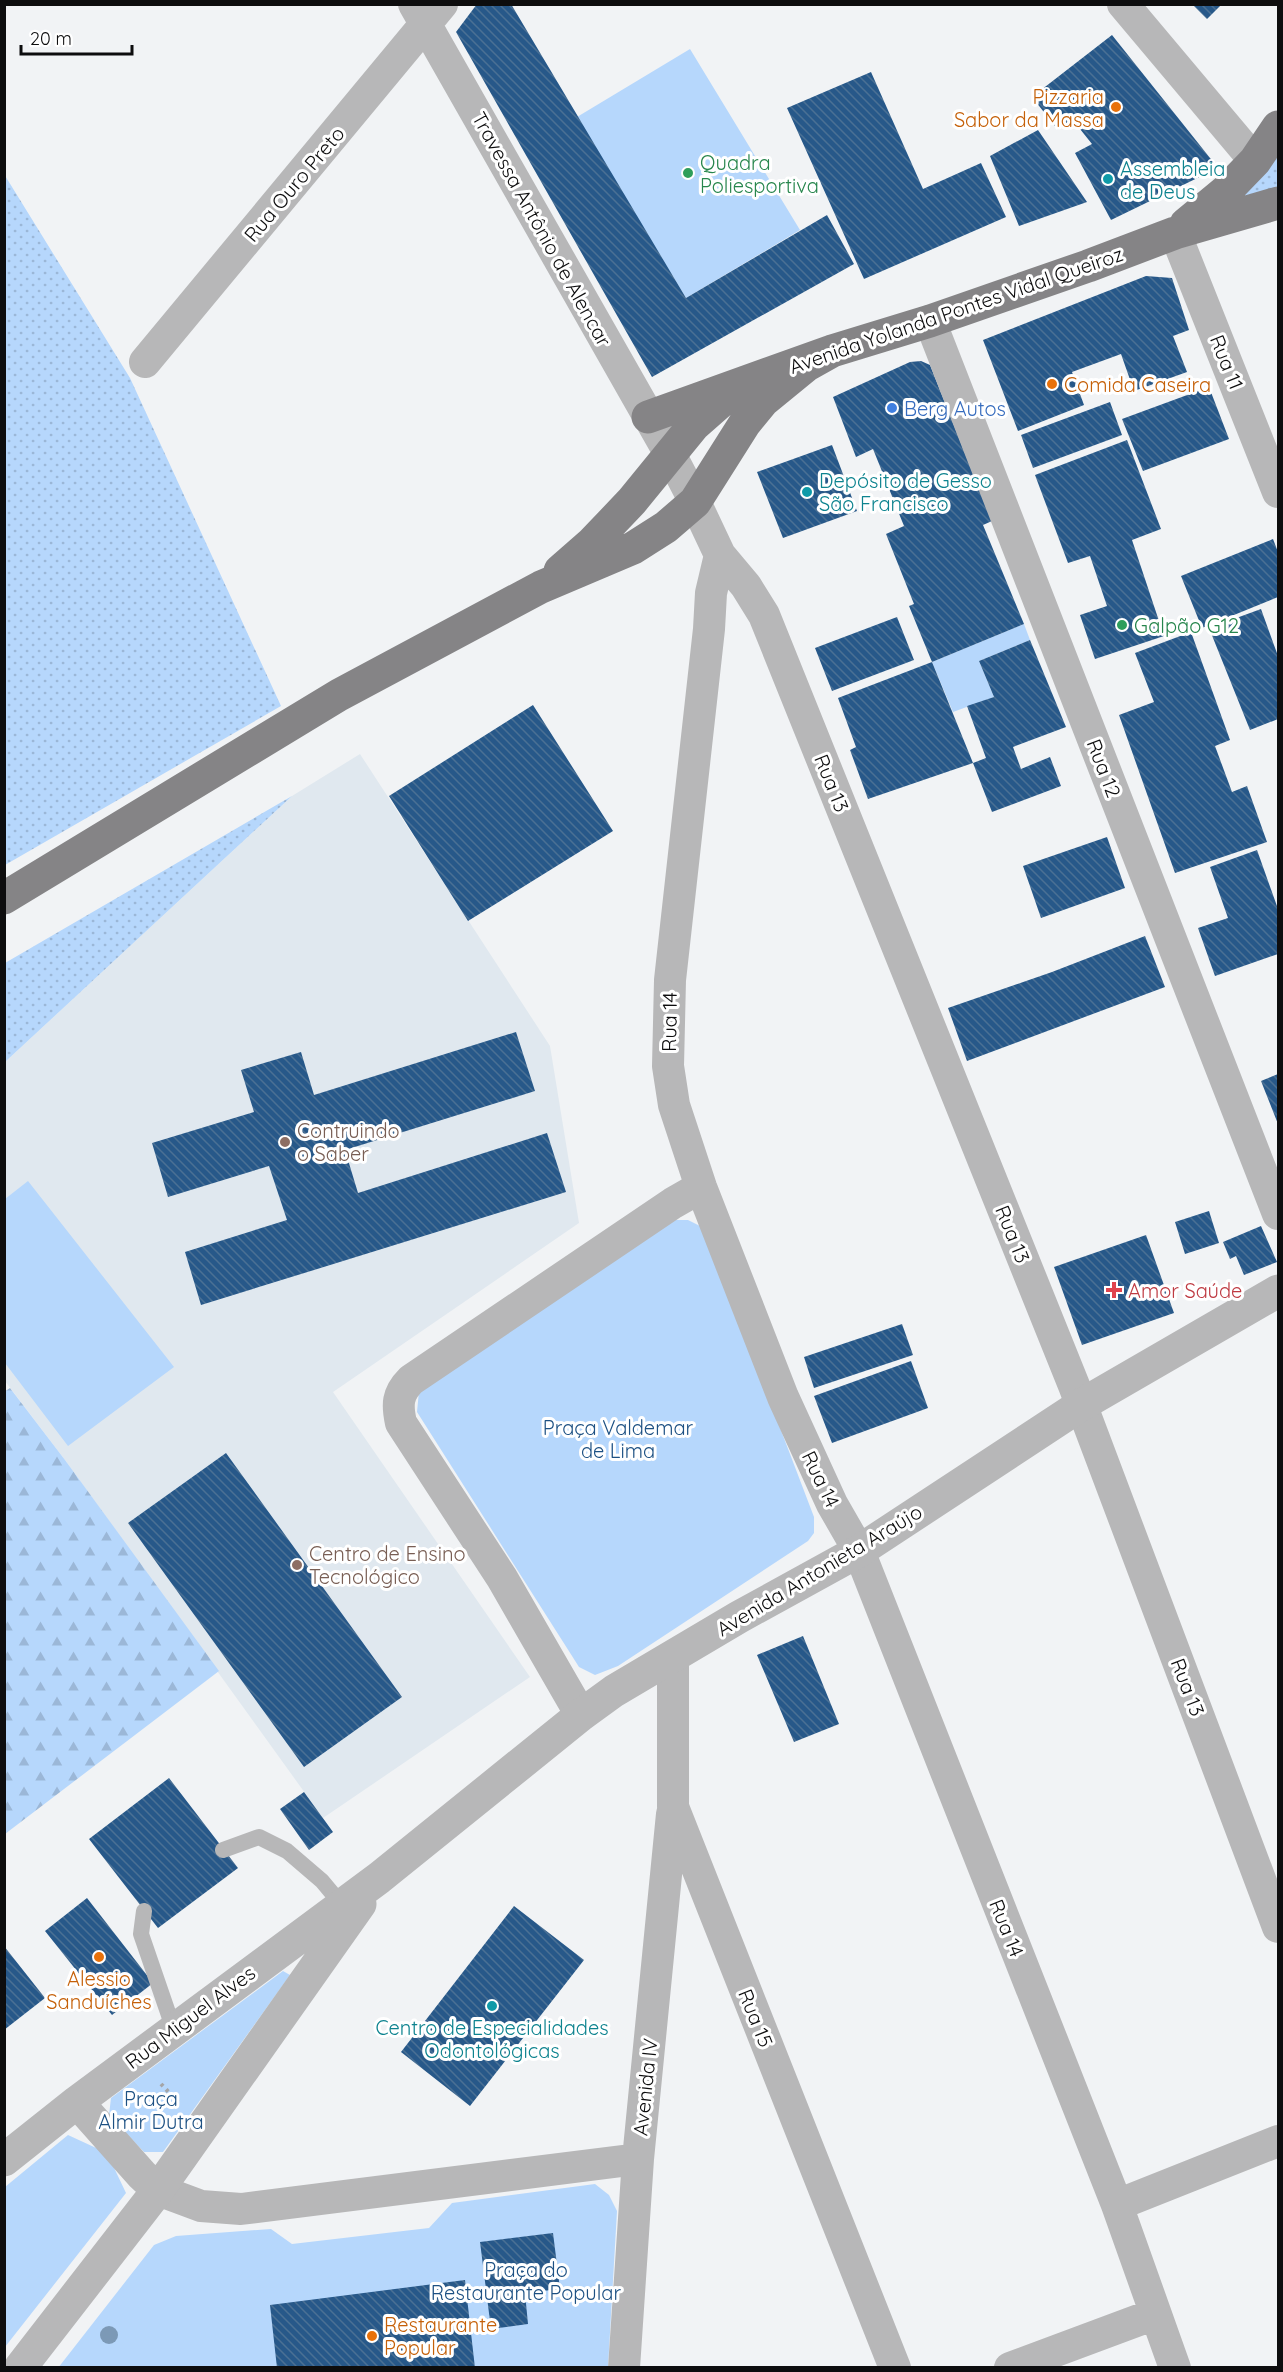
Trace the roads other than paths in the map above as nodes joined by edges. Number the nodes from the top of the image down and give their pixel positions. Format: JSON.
{"nodes":[{"id":1,"x":1123,"y":4,"type":"edge"},
{"id":2,"x":428,"y":11,"type":"edge"},
{"id":3,"x":1278,"y":127,"type":"edge"},
{"id":4,"x":1255,"y":161,"type":"junction"},
{"id":5,"x":1278,"y":203,"type":"edge"},
{"id":6,"x":1175,"y":233,"type":"junction"},
{"id":7,"x":930,"y":321,"type":"junction"},
{"id":8,"x":832,"y":351,"type":"junction"},
{"id":9,"x":145,"y":362,"type":"dead end"},
{"id":10,"x":737,"y":387,"type":"junction"},
{"id":11,"x":648,"y":417,"type":"junction"},
{"id":12,"x":670,"y":454,"type":"junction"},
{"id":13,"x":1278,"y":492,"type":"edge"},
{"id":14,"x":695,"y":502,"type":"junction"},
{"id":15,"x":720,"y":555,"type":"junction"},
{"id":16,"x":541,"y":587,"type":"junction"},
{"id":17,"x":4,"y":898,"type":"edge"},
{"id":18,"x":702,"y":1187,"type":"junction"},
{"id":19,"x":1278,"y":1214,"type":"edge"},
{"id":20,"x":1278,"y":1291,"type":"edge"},
{"id":21,"x":1081,"y":1405,"type":"junction"},
{"id":22,"x":859,"y":1551,"type":"junction"},
{"id":23,"x":673,"y":1658,"type":"junction"},
{"id":24,"x":581,"y":1715,"type":"junction"},
{"id":25,"x":673,"y":1807,"type":"junction"},
{"id":26,"x":224,"y":1850,"type":"dead end"},
{"id":27,"x":379,"y":1878,"type":"junction"},
{"id":28,"x":342,"y":1905,"type":"junction"},
{"id":29,"x":144,"y":1911,"type":"dead end"},
{"id":30,"x":1278,"y":1927,"type":"edge"},
{"id":31,"x":174,"y":2030,"type":"junction"},
{"id":32,"x":77,"y":2102,"type":"junction"},
{"id":33,"x":1278,"y":2141,"type":"edge"},
{"id":34,"x":638,"y":2159,"type":"junction"},
{"id":35,"x":4,"y":2160,"type":"edge"},
{"id":36,"x":158,"y":2190,"type":"junction"},
{"id":37,"x":1117,"y":2205,"type":"junction"},
{"id":38,"x":1155,"y":2314,"type":"junction"},
{"id":39,"x":20,"y":2367,"type":"edge"},
{"id":40,"x":624,"y":2367,"type":"edge"},
{"id":41,"x":895,"y":2367,"type":"edge"},
{"id":42,"x":1010,"y":2367,"type":"edge"},
{"id":43,"x":1175,"y":2367,"type":"edge"}],
"edges":[{"from":1,"to":4,"type":"street"},
{"from":2,"to":9,"type":"street","name":"Rua Ouro Preto"},
{"from":2,"to":11,"type":"street","name":"Travessa Antônio de Alencar"},
{"from":3,"to":4,"type":"main road","name":"Avenida Yolanda Pontes Vidal Queiroz"},
{"from":4,"to":6,"type":"main road","name":"Avenida Yolanda Pontes Vidal Queiroz"},
{"from":5,"to":6,"type":"main road","name":"Avenida Yolanda Pontes Vidal Queiroz"},
{"from":6,"to":7,"type":"main road","name":"Avenida Yolanda Pontes Vidal Queiroz"},
{"from":6,"to":13,"type":"street","name":"Rua 11"},
{"from":7,"to":8,"type":"main road","name":"Avenida Yolanda Pontes Vidal Queiroz"},
{"from":7,"to":19,"type":"street","name":"Rua 12"},
{"from":8,"to":10,"type":"main road","name":"Avenida Yolanda Pontes Vidal Queiroz"},
{"from":8,"to":14,"type":"main road"},
{"from":10,"to":11,"type":"main road","name":"Avenida Yolanda Pontes Vidal Queiroz"},
{"from":10,"to":12,"type":"main road"},
{"from":11,"to":12,"type":"street","name":"Travessa Antônio de Alencar"},
{"from":12,"to":14,"type":"street","name":"Travessa Antônio de Alencar"},
{"from":12,"to":16,"type":"main road"},
{"from":14,"to":15,"type":"street","name":"Rua 13"},
{"from":14,"to":16,"type":"main road"},
{"from":15,"to":18,"type":"street","name":"Rua 14"},
{"from":15,"to":21,"type":"street","name":"Rua 13"},
{"from":16,"to":17,"type":"main road"},
{"from":18,"to":22,"type":"street","name":"Rua 14"},
{"from":18,"to":24,"type":"street"},
{"from":20,"to":21,"type":"street","name":"Avenida Antonieta Araújo"},
{"from":21,"to":22,"type":"street","name":"Avenida Antonieta Araújo"},
{"from":21,"to":30,"type":"street","name":"Rua 13"},
{"from":22,"to":23,"type":"street","name":"Avenida Antonieta Araújo"},
{"from":22,"to":37,"type":"street","name":"Rua 14"},
{"from":23,"to":24,"type":"street","name":"Avenida Antonieta Araújo"},
{"from":23,"to":25,"type":"street","name":"Rua 15"},
{"from":24,"to":27,"type":"street","name":"Avenida Antonieta Araújo"},
{"from":25,"to":34,"type":"street","name":"Avenida IV"},
{"from":25,"to":41,"type":"street","name":"Rua 15"},
{"from":26,"to":28,"type":"lane"},
{"from":27,"to":28,"type":"street","name":"Rua Miguel Alves"},
{"from":27,"to":36,"type":"street"},
{"from":28,"to":31,"type":"street","name":"Rua Miguel Alves"},
{"from":29,"to":31,"type":"lane"},
{"from":31,"to":32,"type":"street","name":"Rua Miguel Alves"},
{"from":32,"to":35,"type":"street","name":"Rua Miguel Alves"},
{"from":32,"to":36,"type":"street"},
{"from":33,"to":37,"type":"street"},
{"from":34,"to":36,"type":"street"},
{"from":34,"to":40,"type":"street","name":"Avenida IV"},
{"from":36,"to":39,"type":"street"},
{"from":37,"to":38,"type":"street","name":"Rua 14"},
{"from":38,"to":42,"type":"street"},
{"from":38,"to":43,"type":"street","name":"Rua 14"}]}
